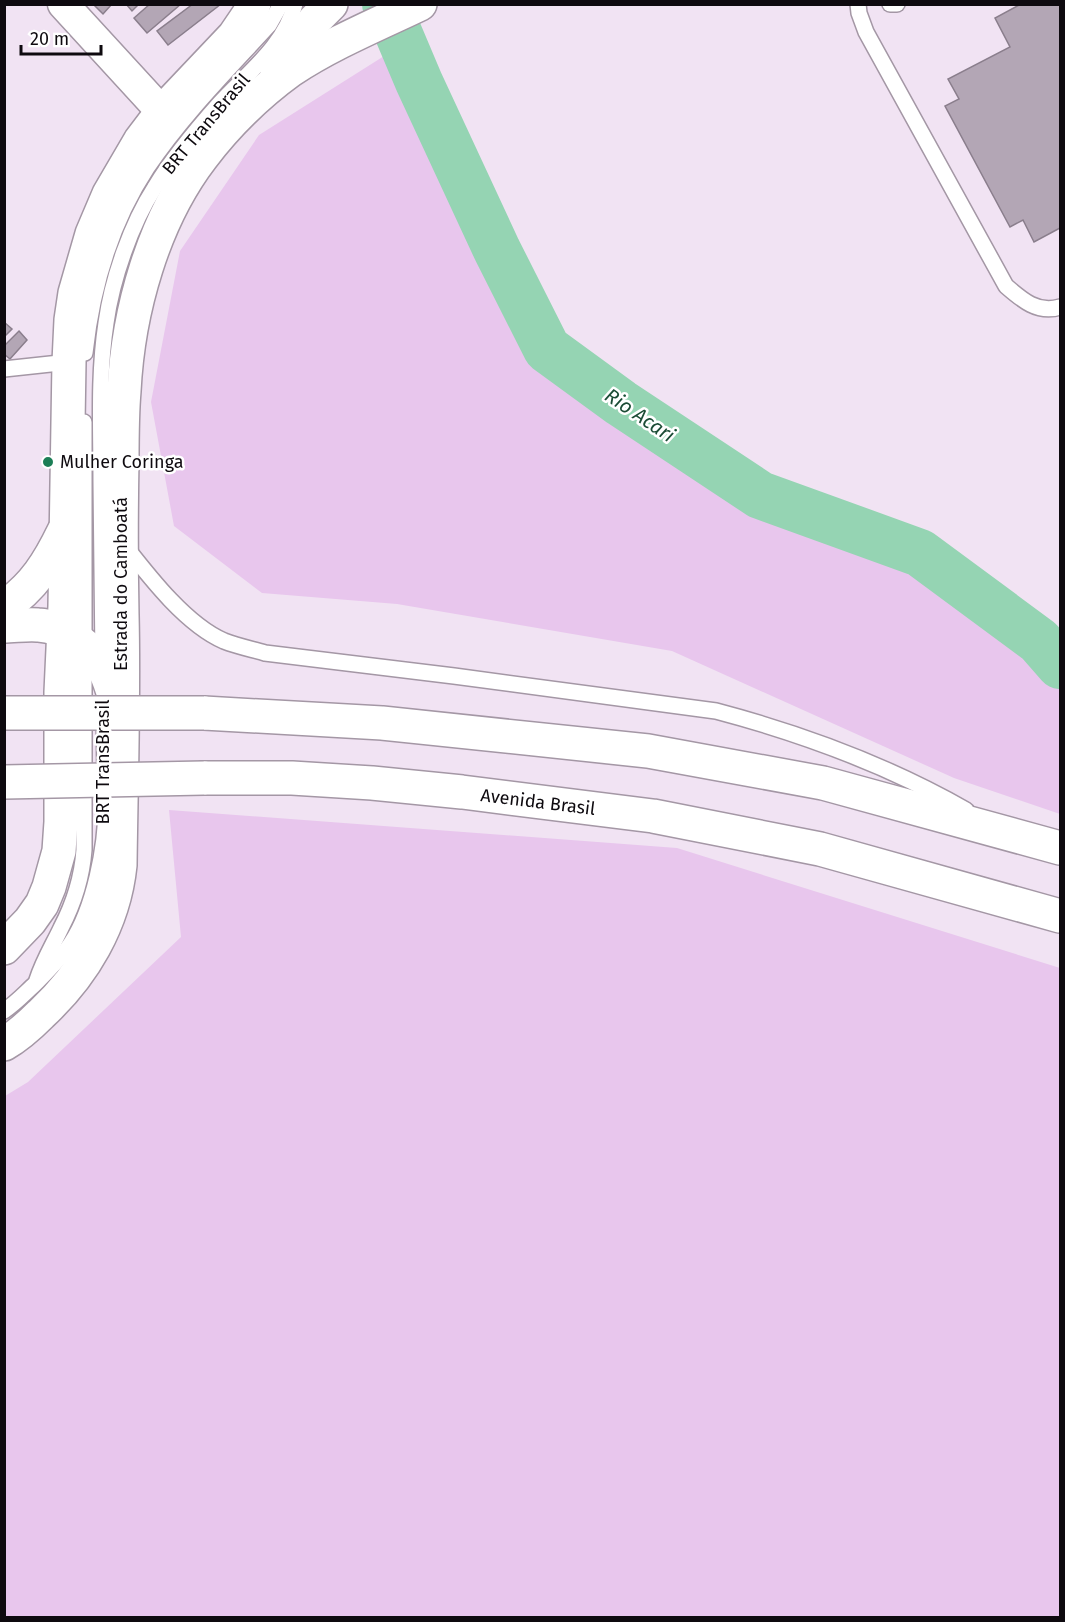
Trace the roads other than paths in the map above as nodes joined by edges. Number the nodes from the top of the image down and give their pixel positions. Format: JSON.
{"nodes":[{"id":1,"x":63,"y":4,"type":"edge"},
{"id":2,"x":254,"y":4,"type":"edge"},
{"id":3,"x":281,"y":4,"type":"edge"},
{"id":4,"x":295,"y":4,"type":"edge"},
{"id":5,"x":301,"y":4,"type":"edge"},
{"id":6,"x":331,"y":4,"type":"edge"},
{"id":7,"x":420,"y":4,"type":"edge"},
{"id":8,"x":858,"y":4,"type":"edge"},
{"id":9,"x":890,"y":4,"type":"edge"},
{"id":10,"x":897,"y":4,"type":"edge"},
{"id":11,"x":296,"y":46,"type":"junction"},
{"id":12,"x":266,"y":90,"type":"junction"},
{"id":13,"x":162,"y":112,"type":"junction"},
{"id":14,"x":1060,"y":307,"type":"edge"},
{"id":15,"x":77,"y":363,"type":"junction"},
{"id":16,"x":4,"y":369,"type":"edge"},
{"id":17,"x":84,"y":408,"type":"dead end"},
{"id":18,"x":85,"y":502,"type":"junction"},
{"id":19,"x":111,"y":529,"type":"junction"},
{"id":20,"x":65,"y":530,"type":"junction"},
{"id":21,"x":4,"y":607,"type":"edge"},
{"id":22,"x":4,"y":626,"type":"edge"},
{"id":23,"x":79,"y":638,"type":"junction"},
{"id":24,"x":4,"y":713,"type":"edge"},
{"id":25,"x":122,"y":716,"type":"junction"},
{"id":26,"x":4,"y":782,"type":"edge"},
{"id":27,"x":1008,"y":834,"type":"junction"},
{"id":28,"x":1060,"y":848,"type":"edge"},
{"id":29,"x":1060,"y":916,"type":"edge"},
{"id":30,"x":4,"y":948,"type":"edge"},
{"id":31,"x":36,"y":983,"type":"junction"},
{"id":32,"x":4,"y":1011,"type":"edge"},
{"id":33,"x":4,"y":1044,"type":"edge"}],
"edges":[{"from":1,"to":13,"type":"street"},
{"from":2,"to":13,"type":"main road"},
{"from":3,"to":15,"type":"lane","name":"BRT TransBrasil"},
{"from":4,"to":19,"type":"lane","name":"BRT TransBrasil"},
{"from":5,"to":11,"type":"lane"},
{"from":6,"to":11,"type":"main road","name":"Estrada do Camboatá"},
{"from":7,"to":12,"type":"main road","name":"Estrada do Camboatá"},
{"from":8,"to":14,"type":"lane"},
{"from":9,"to":10,"type":"lane"},
{"from":11,"to":12,"type":"main road","name":"Estrada do Camboatá"},
{"from":12,"to":19,"type":"main road","name":"Estrada do Camboatá"},
{"from":13,"to":15,"type":"main road"},
{"from":15,"to":16,"type":"lane"},
{"from":15,"to":20,"type":"main road"},
{"from":17,"to":18,"type":"lane","name":"BRT TransBrasil"},
{"from":18,"to":23,"type":"lane","name":"BRT TransBrasil"},
{"from":18,"to":23,"type":"lane"},
{"from":19,"to":23,"type":"lane","name":"BRT TransBrasil"},
{"from":19,"to":25,"type":"main road","name":"Estrada do Camboatá"},
{"from":19,"to":27,"type":"lane"},
{"from":20,"to":21,"type":"main road"},
{"from":20,"to":23,"type":"main road"},
{"from":22,"to":23,"type":"main road"},
{"from":23,"to":25,"type":"main road"},
{"from":23,"to":30,"type":"main road"},
{"from":23,"to":31,"type":"lane","name":"BRT TransBrasil"},
{"from":23,"to":31,"type":"lane","name":"BRT TransBrasil"},
{"from":24,"to":27,"type":"main road","bridge":true},
{"from":25,"to":33,"type":"main road","name":"Estrada do Camboatá"},
{"from":26,"to":29,"type":"main road","name":"Avenida Brasil","bridge":true},
{"from":27,"to":28,"type":"main road"},
{"from":31,"to":32,"type":"lane","name":"BRT TransBrasil"}]}
